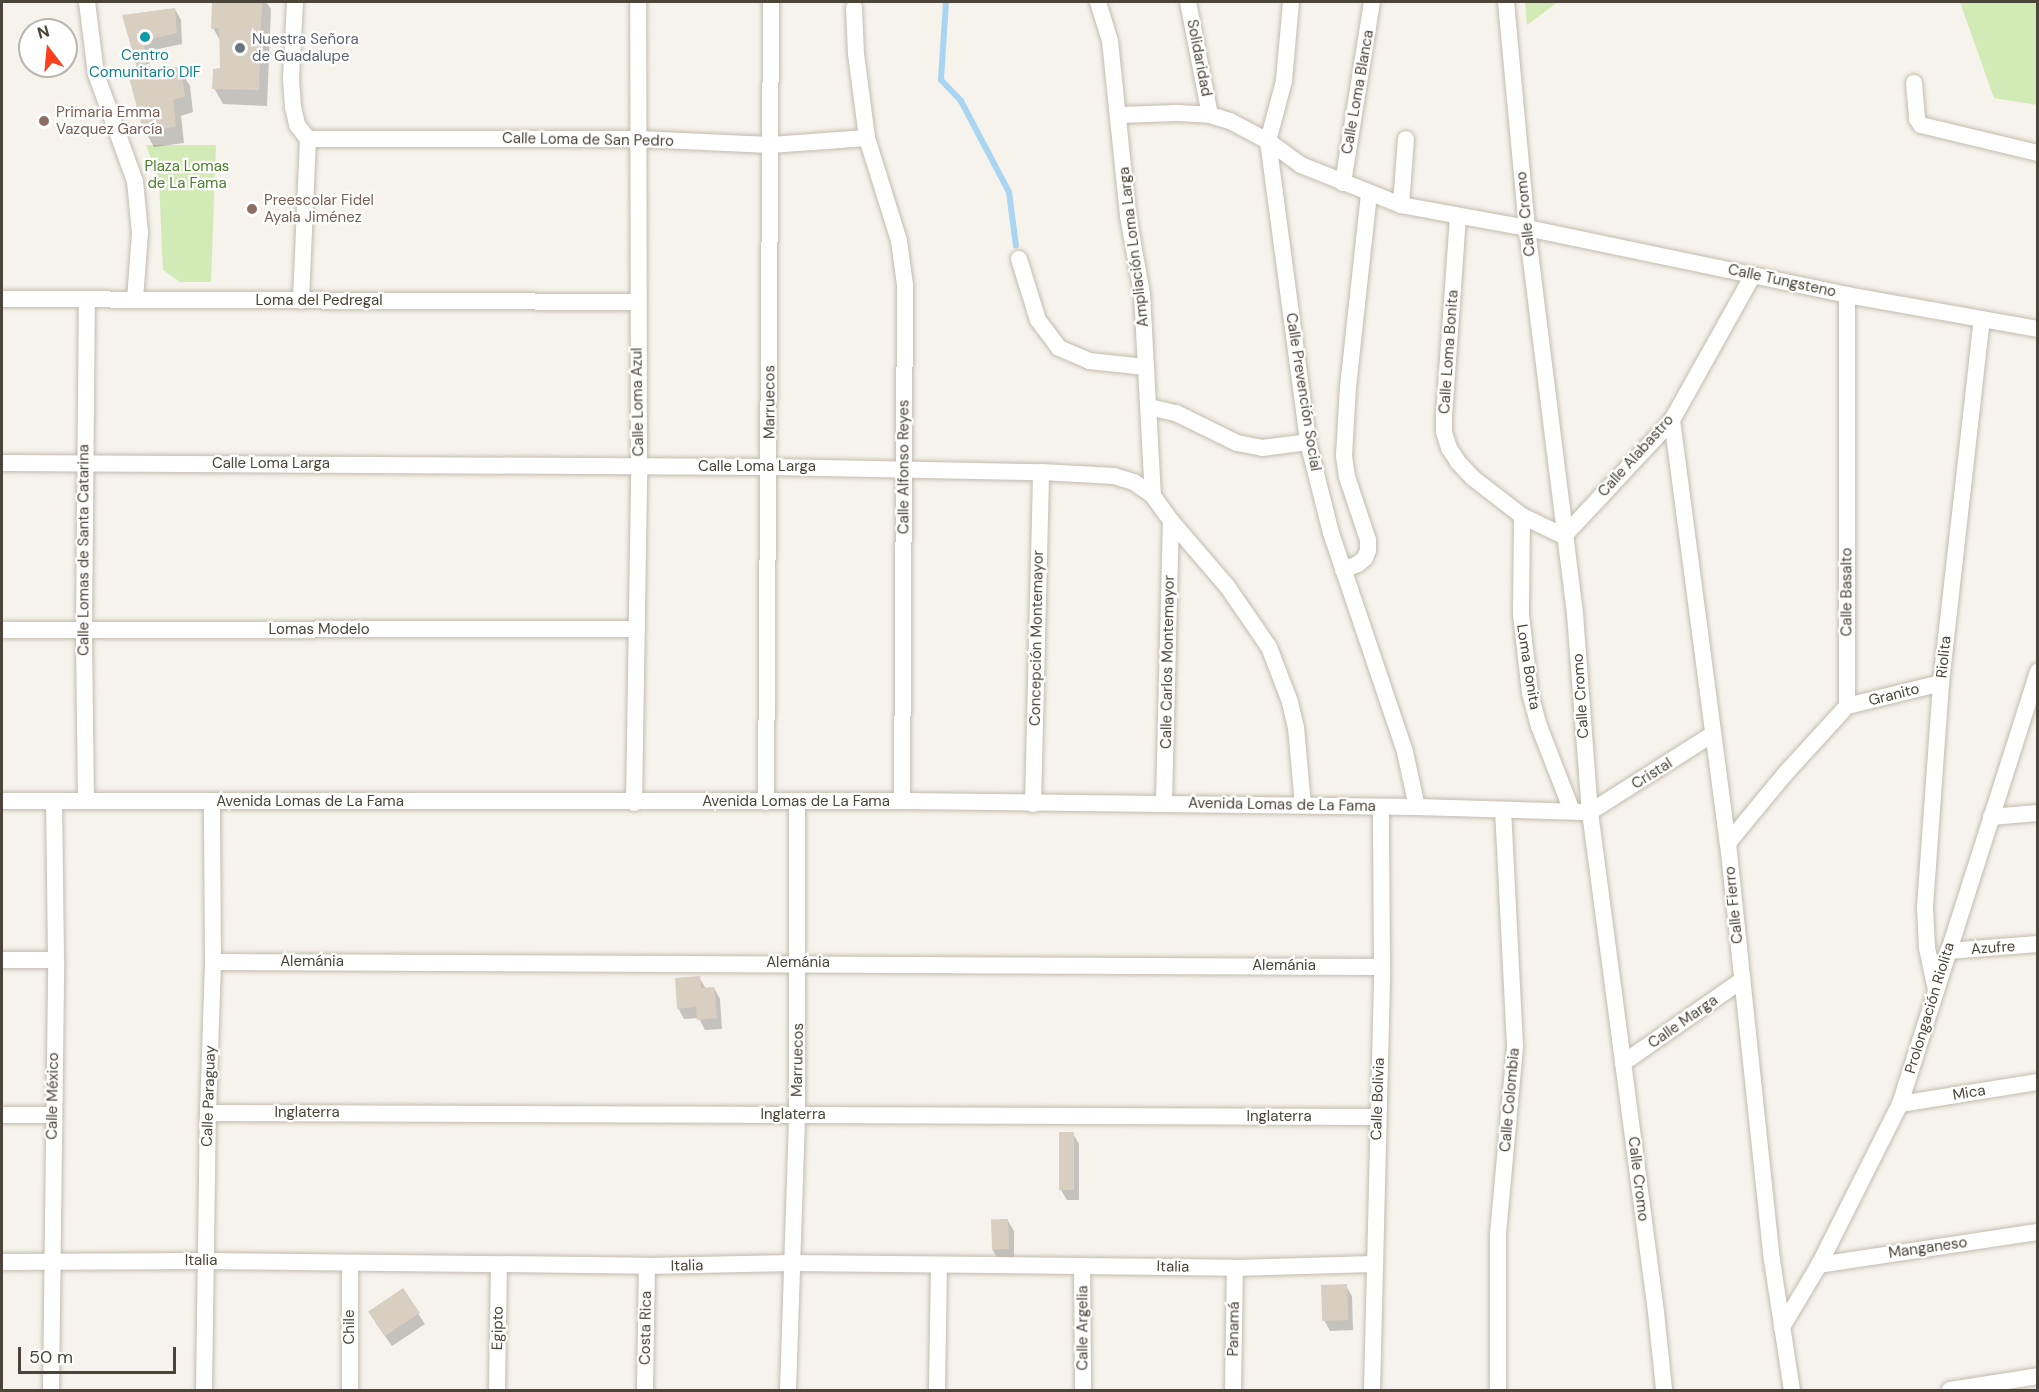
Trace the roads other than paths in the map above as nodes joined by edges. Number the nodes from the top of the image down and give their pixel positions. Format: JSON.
{"nodes":[{"id":1,"x":87,"y":2,"type":"edge"},
{"id":2,"x":295,"y":2,"type":"edge"},
{"id":3,"x":638,"y":2,"type":"edge"},
{"id":4,"x":771,"y":2,"type":"edge"},
{"id":5,"x":1098,"y":2,"type":"edge"},
{"id":6,"x":1188,"y":2,"type":"edge"},
{"id":7,"x":1291,"y":2,"type":"edge"},
{"id":8,"x":1372,"y":2,"type":"edge"},
{"id":9,"x":1506,"y":2,"type":"edge"},
{"id":10,"x":854,"y":8,"type":"dead end"},
{"id":11,"x":1914,"y":83,"type":"dead end"},
{"id":12,"x":1120,"y":115,"type":"junction"},
{"id":13,"x":1210,"y":115,"type":"junction"},
{"id":14,"x":867,"y":138,"type":"junction"},
{"id":15,"x":308,"y":139,"type":"junction"},
{"id":16,"x":639,"y":139,"type":"junction"},
{"id":17,"x":1406,"y":139,"type":"dead end"},
{"id":18,"x":1268,"y":141,"type":"junction"},
{"id":19,"x":770,"y":145,"type":"junction"},
{"id":20,"x":2037,"y":153,"type":"edge"},
{"id":21,"x":1343,"y":183,"type":"junction"},
{"id":22,"x":1369,"y":194,"type":"junction"},
{"id":23,"x":1401,"y":205,"type":"junction"},
{"id":24,"x":1458,"y":216,"type":"junction"},
{"id":25,"x":1527,"y":228,"type":"junction"},
{"id":26,"x":1019,"y":259,"type":"dead end"},
{"id":27,"x":1753,"y":275,"type":"junction"},
{"id":28,"x":1847,"y":296,"type":"junction"},
{"id":29,"x":2,"y":299,"type":"edge"},
{"id":30,"x":135,"y":299,"type":"junction"},
{"id":31,"x":87,"y":300,"type":"junction"},
{"id":32,"x":301,"y":301,"type":"junction"},
{"id":33,"x":637,"y":302,"type":"junction"},
{"id":34,"x":1982,"y":320,"type":"junction"},
{"id":35,"x":2037,"y":329,"type":"edge"},
{"id":36,"x":1146,"y":367,"type":"junction"},
{"id":37,"x":1149,"y":407,"type":"junction"},
{"id":38,"x":1672,"y":420,"type":"junction"},
{"id":39,"x":1308,"y":442,"type":"junction"},
{"id":40,"x":2,"y":463,"type":"edge"},
{"id":41,"x":84,"y":463,"type":"junction"},
{"id":42,"x":639,"y":467,"type":"junction"},
{"id":43,"x":770,"y":467,"type":"junction"},
{"id":44,"x":903,"y":468,"type":"junction"},
{"id":45,"x":1041,"y":472,"type":"junction"},
{"id":46,"x":1153,"y":496,"type":"junction"},
{"id":47,"x":1521,"y":516,"type":"junction"},
{"id":48,"x":1171,"y":521,"type":"junction"},
{"id":49,"x":1564,"y":536,"type":"junction"},
{"id":50,"x":1343,"y":570,"type":"junction"},
{"id":51,"x":637,"y":629,"type":"junction"},
{"id":52,"x":2,"y":630,"type":"edge"},
{"id":53,"x":84,"y":630,"type":"junction"},
{"id":54,"x":2037,"y":678,"type":"edge"},
{"id":55,"x":1941,"y":683,"type":"junction"},
{"id":56,"x":1847,"y":706,"type":"junction"},
{"id":57,"x":1713,"y":734,"type":"junction"},
{"id":58,"x":2,"y":801,"type":"edge"},
{"id":59,"x":54,"y":801,"type":"junction"},
{"id":60,"x":86,"y":801,"type":"junction"},
{"id":61,"x":212,"y":801,"type":"junction"},
{"id":62,"x":902,"y":801,"type":"junction"},
{"id":63,"x":765,"y":802,"type":"junction"},
{"id":64,"x":797,"y":802,"type":"junction"},
{"id":65,"x":634,"y":803,"type":"junction"},
{"id":66,"x":1164,"y":803,"type":"junction"},
{"id":67,"x":1033,"y":804,"type":"junction"},
{"id":68,"x":1303,"y":805,"type":"junction"},
{"id":69,"x":1381,"y":807,"type":"junction"},
{"id":70,"x":1418,"y":807,"type":"junction"},
{"id":71,"x":1503,"y":810,"type":"junction"},
{"id":72,"x":1572,"y":811,"type":"junction"},
{"id":73,"x":1590,"y":812,"type":"junction"},
{"id":74,"x":2037,"y":813,"type":"edge"},
{"id":75,"x":1991,"y":817,"type":"junction"},
{"id":76,"x":1728,"y":843,"type":"junction"},
{"id":77,"x":2037,"y":944,"type":"edge"},
{"id":78,"x":1948,"y":951,"type":"junction"},
{"id":79,"x":2,"y":960,"type":"edge"},
{"id":80,"x":56,"y":960,"type":"junction"},
{"id":81,"x":213,"y":962,"type":"junction"},
{"id":82,"x":799,"y":963,"type":"junction"},
{"id":83,"x":1382,"y":967,"type":"junction"},
{"id":84,"x":1742,"y":980,"type":"junction"},
{"id":85,"x":1936,"y":993,"type":"junction"},
{"id":86,"x":1623,"y":1063,"type":"junction"},
{"id":87,"x":2037,"y":1082,"type":"edge"},
{"id":88,"x":1900,"y":1104,"type":"junction"},
{"id":89,"x":208,"y":1113,"type":"junction"},
{"id":90,"x":2,"y":1115,"type":"edge"},
{"id":91,"x":798,"y":1115,"type":"junction"},
{"id":92,"x":53,"y":1116,"type":"junction"},
{"id":93,"x":1378,"y":1117,"type":"junction"},
{"id":94,"x":2037,"y":1232,"type":"edge"},
{"id":95,"x":205,"y":1261,"type":"junction"},
{"id":96,"x":2,"y":1262,"type":"edge"},
{"id":97,"x":53,"y":1262,"type":"junction"},
{"id":98,"x":792,"y":1263,"type":"junction"},
{"id":99,"x":350,"y":1264,"type":"junction"},
{"id":100,"x":1373,"y":1264,"type":"junction"},
{"id":101,"x":499,"y":1265,"type":"junction"},
{"id":102,"x":1819,"y":1265,"type":"junction"},
{"id":103,"x":647,"y":1266,"type":"junction"},
{"id":104,"x":939,"y":1266,"type":"junction"},
{"id":105,"x":1082,"y":1266,"type":"junction"},
{"id":106,"x":1235,"y":1268,"type":"junction"},
{"id":107,"x":1782,"y":1327,"type":"junction"},
{"id":108,"x":2037,"y":1376,"type":"edge"},
{"id":109,"x":51,"y":1390,"type":"edge"},
{"id":110,"x":204,"y":1390,"type":"edge"},
{"id":111,"x":350,"y":1390,"type":"edge"},
{"id":112,"x":497,"y":1390,"type":"edge"},
{"id":113,"x":645,"y":1390,"type":"edge"},
{"id":114,"x":788,"y":1390,"type":"edge"},
{"id":115,"x":937,"y":1390,"type":"edge"},
{"id":116,"x":1083,"y":1390,"type":"edge"},
{"id":117,"x":1233,"y":1390,"type":"edge"},
{"id":118,"x":1372,"y":1390,"type":"edge"},
{"id":119,"x":1498,"y":1390,"type":"edge"},
{"id":120,"x":1664,"y":1390,"type":"edge"},
{"id":121,"x":1792,"y":1390,"type":"edge"},
{"id":122,"x":1950,"y":1390,"type":"edge"}],
"edges":[{"from":1,"to":30,"type":"street"},
{"from":2,"to":15,"type":"street"},
{"from":3,"to":16,"type":"street","name":"Calle Loma Azul"},
{"from":4,"to":19,"type":"street","name":"Marruecos"},
{"from":5,"to":12,"type":"street","name":"Ampliación Loma Larga"},
{"from":6,"to":13,"type":"street","name":"Solidaridad"},
{"from":7,"to":18,"type":"street","name":"Calle Prevención Social"},
{"from":8,"to":21,"type":"street","name":"Calle Loma Blanca"},
{"from":9,"to":25,"type":"street","name":"Calle Cromo"},
{"from":10,"to":14,"type":"street","name":"Calle Alfonso Reyes"},
{"from":11,"to":20,"type":"street"},
{"from":12,"to":13,"type":"street"},
{"from":12,"to":36,"type":"street","name":"Ampliación Loma Larga"},
{"from":13,"to":18,"type":"street"},
{"from":14,"to":19,"type":"street","name":"Calle Loma de San Pedro"},
{"from":14,"to":44,"type":"street","name":"Calle Alfonso Reyes"},
{"from":15,"to":16,"type":"street","name":"Calle Loma de San Pedro"},
{"from":15,"to":32,"type":"street"},
{"from":16,"to":19,"type":"street","name":"Calle Loma de San Pedro"},
{"from":16,"to":33,"type":"street","name":"Calle Loma Azul"},
{"from":17,"to":23,"type":"street"},
{"from":18,"to":21,"type":"street"},
{"from":18,"to":39,"type":"street","name":"Calle Prevención Social"},
{"from":19,"to":43,"type":"street","name":"Marruecos"},
{"from":21,"to":22,"type":"street"},
{"from":22,"to":23,"type":"street"},
{"from":22,"to":50,"type":"street"},
{"from":23,"to":24,"type":"street"},
{"from":24,"to":25,"type":"street"},
{"from":24,"to":47,"type":"street","name":"Calle Loma Bonita"},
{"from":25,"to":27,"type":"street","name":"Calle Tungsteno"},
{"from":25,"to":49,"type":"street","name":"Calle Cromo"},
{"from":26,"to":36,"type":"street"},
{"from":27,"to":28,"type":"street","name":"Calle Tungsteno"},
{"from":27,"to":38,"type":"street","name":"Calle Alabastro"},
{"from":28,"to":34,"type":"street","name":"Calle Tungsteno"},
{"from":28,"to":56,"type":"street","name":"Calle Basalto"},
{"from":29,"to":31,"type":"street","name":"Loma del Pedregal"},
{"from":30,"to":31,"type":"street","name":"Loma del Pedregal"},
{"from":30,"to":32,"type":"street","name":"Loma del Pedregal"},
{"from":31,"to":41,"type":"street","name":"Calle Lomas de Santa Catarina"},
{"from":32,"to":33,"type":"street","name":"Loma del Pedregal"},
{"from":33,"to":42,"type":"street","name":"Calle Loma Azul"},
{"from":34,"to":35,"type":"street","name":"Calle Tungsteno"},
{"from":34,"to":55,"type":"street","name":"Riolita"},
{"from":36,"to":37,"type":"street","name":"Ampliación Loma Larga"},
{"from":37,"to":39,"type":"street"},
{"from":37,"to":46,"type":"street","name":"Ampliación Loma Larga"},
{"from":38,"to":49,"type":"street","name":"Calle Alabastro"},
{"from":38,"to":57,"type":"street","name":"Calle Fierro"},
{"from":39,"to":50,"type":"street","name":"Calle Prevención Social"},
{"from":40,"to":41,"type":"street","name":"Calle Loma Larga"},
{"from":41,"to":42,"type":"street","name":"Calle Loma Larga"},
{"from":41,"to":53,"type":"street","name":"Calle Lomas de Santa Catarina"},
{"from":42,"to":43,"type":"street","name":"Calle Loma Larga"},
{"from":42,"to":51,"type":"street","name":"Calle Loma Azul"},
{"from":43,"to":44,"type":"street","name":"Calle Loma Larga"},
{"from":43,"to":63,"type":"street","name":"Marruecos"},
{"from":44,"to":45,"type":"street","name":"Calle Loma Larga"},
{"from":44,"to":62,"type":"street","name":"Calle Alfonso Reyes"},
{"from":45,"to":46,"type":"street","name":"Calle Loma Larga"},
{"from":45,"to":67,"type":"street","name":"Concepción Montemayor"},
{"from":46,"to":48,"type":"street","name":"Calle Loma Larga"},
{"from":47,"to":49,"type":"street","name":"Calle Loma Bonita"},
{"from":47,"to":72,"type":"street","name":"Loma Bonita"},
{"from":48,"to":66,"type":"street","name":"Calle Carlos Montemayor"},
{"from":48,"to":68,"type":"street","name":"Calle Loma Larga"},
{"from":49,"to":73,"type":"street","name":"Calle Cromo"},
{"from":50,"to":70,"type":"street","name":"Calle Prevención Social"},
{"from":51,"to":53,"type":"street","name":"Lomas Modelo"},
{"from":51,"to":65,"type":"street","name":"Calle Loma Azul"},
{"from":52,"to":53,"type":"street","name":"Lomas Modelo"},
{"from":53,"to":60,"type":"street","name":"Calle Lomas de Santa Catarina"},
{"from":54,"to":75,"type":"street","name":"Prolongación Riolita"},
{"from":55,"to":56,"type":"street","name":"Granito"},
{"from":55,"to":85,"type":"street","name":"Riolita"},
{"from":56,"to":76,"type":"street"},
{"from":57,"to":73,"type":"street","name":"Cristal"},
{"from":57,"to":76,"type":"street","name":"Calle Fierro"},
{"from":58,"to":59,"type":"street","name":"Avenida Lomas de La Fama"},
{"from":59,"to":60,"type":"street","name":"Avenida Lomas de La Fama"},
{"from":59,"to":80,"type":"street","name":"Calle México"},
{"from":60,"to":61,"type":"street","name":"Avenida Lomas de La Fama"},
{"from":61,"to":65,"type":"street","name":"Avenida Lomas de La Fama"},
{"from":61,"to":81,"type":"street","name":"Calle Paraguay"},
{"from":62,"to":64,"type":"street","name":"Avenida Lomas de La Fama"},
{"from":62,"to":67,"type":"street","name":"Avenida Lomas de La Fama"},
{"from":63,"to":64,"type":"street","name":"Avenida Lomas de La Fama"},
{"from":63,"to":65,"type":"street","name":"Avenida Lomas de La Fama"},
{"from":64,"to":82,"type":"street","name":"Marruecos"},
{"from":66,"to":67,"type":"street","name":"Avenida Lomas de La Fama"},
{"from":66,"to":68,"type":"street","name":"Avenida Lomas de La Fama"},
{"from":68,"to":69,"type":"street","name":"Avenida Lomas de La Fama"},
{"from":69,"to":70,"type":"street","name":"Avenida Lomas de La Fama"},
{"from":69,"to":83,"type":"street","name":"Calle Bolivia"},
{"from":70,"to":71,"type":"street","name":"Avenida Lomas de La Fama"},
{"from":71,"to":72,"type":"street","name":"Avenida Lomas de La Fama"},
{"from":71,"to":119,"type":"street","name":"Calle Colombia"},
{"from":72,"to":73,"type":"street","name":"Avenida Lomas de La Fama"},
{"from":73,"to":86,"type":"street","name":"Calle Cromo"},
{"from":74,"to":75,"type":"street"},
{"from":75,"to":78,"type":"street","name":"Prolongación Riolita"},
{"from":76,"to":84,"type":"street","name":"Calle Fierro"},
{"from":77,"to":78,"type":"street","name":"Azufre"},
{"from":78,"to":85,"type":"street","name":"Prolongación Riolita"},
{"from":79,"to":80,"type":"street"},
{"from":80,"to":92,"type":"street","name":"Calle México"},
{"from":81,"to":82,"type":"street","name":"Alemánia"},
{"from":81,"to":89,"type":"street","name":"Calle Paraguay"},
{"from":82,"to":83,"type":"street","name":"Alemánia"},
{"from":82,"to":91,"type":"street","name":"Marruecos"},
{"from":83,"to":93,"type":"street","name":"Calle Bolivia"},
{"from":84,"to":86,"type":"street","name":"Calle Marga"},
{"from":84,"to":107,"type":"street","name":"Calle Fierro"},
{"from":85,"to":88,"type":"street","name":"Prolongación Riolita"},
{"from":86,"to":120,"type":"street","name":"Calle Cromo"},
{"from":87,"to":88,"type":"street","name":"Mica"},
{"from":88,"to":102,"type":"street","name":"Prolongación Riolita"},
{"from":89,"to":91,"type":"street","name":"Inglaterra"},
{"from":89,"to":95,"type":"street","name":"Calle Paraguay"},
{"from":90,"to":92,"type":"street"},
{"from":91,"to":93,"type":"street","name":"Inglaterra"},
{"from":91,"to":98,"type":"street","name":"Marruecos"},
{"from":92,"to":97,"type":"street","name":"Calle México"},
{"from":93,"to":100,"type":"street","name":"Calle Bolivia"},
{"from":94,"to":102,"type":"street","name":"Manganeso"},
{"from":95,"to":97,"type":"street","name":"Italia"},
{"from":95,"to":99,"type":"street","name":"Italia"},
{"from":95,"to":110,"type":"street","name":"Calle Paraguay"},
{"from":96,"to":97,"type":"street","name":"Italia"},
{"from":97,"to":109,"type":"street","name":"Calle México"},
{"from":98,"to":103,"type":"street","name":"Italia"},
{"from":98,"to":104,"type":"street","name":"Italia"},
{"from":98,"to":114,"type":"street","name":"Marruecos"},
{"from":99,"to":101,"type":"street","name":"Italia"},
{"from":99,"to":111,"type":"street","name":"Chile"},
{"from":100,"to":106,"type":"street","name":"Italia"},
{"from":100,"to":118,"type":"street","name":"Calle Bolivia"},
{"from":101,"to":103,"type":"street","name":"Italia"},
{"from":101,"to":112,"type":"street","name":"Egipto"},
{"from":102,"to":107,"type":"street","name":"Prolongación Riolita"},
{"from":103,"to":113,"type":"street","name":"Costa Rica"},
{"from":104,"to":105,"type":"street","name":"Italia"},
{"from":104,"to":115,"type":"street"},
{"from":105,"to":106,"type":"street","name":"Italia"},
{"from":105,"to":116,"type":"street","name":"Calle Argelia"},
{"from":106,"to":117,"type":"street","name":"Panamá"},
{"from":107,"to":121,"type":"street","name":"Calle Fierro"},
{"from":108,"to":122,"type":"street"}]}
